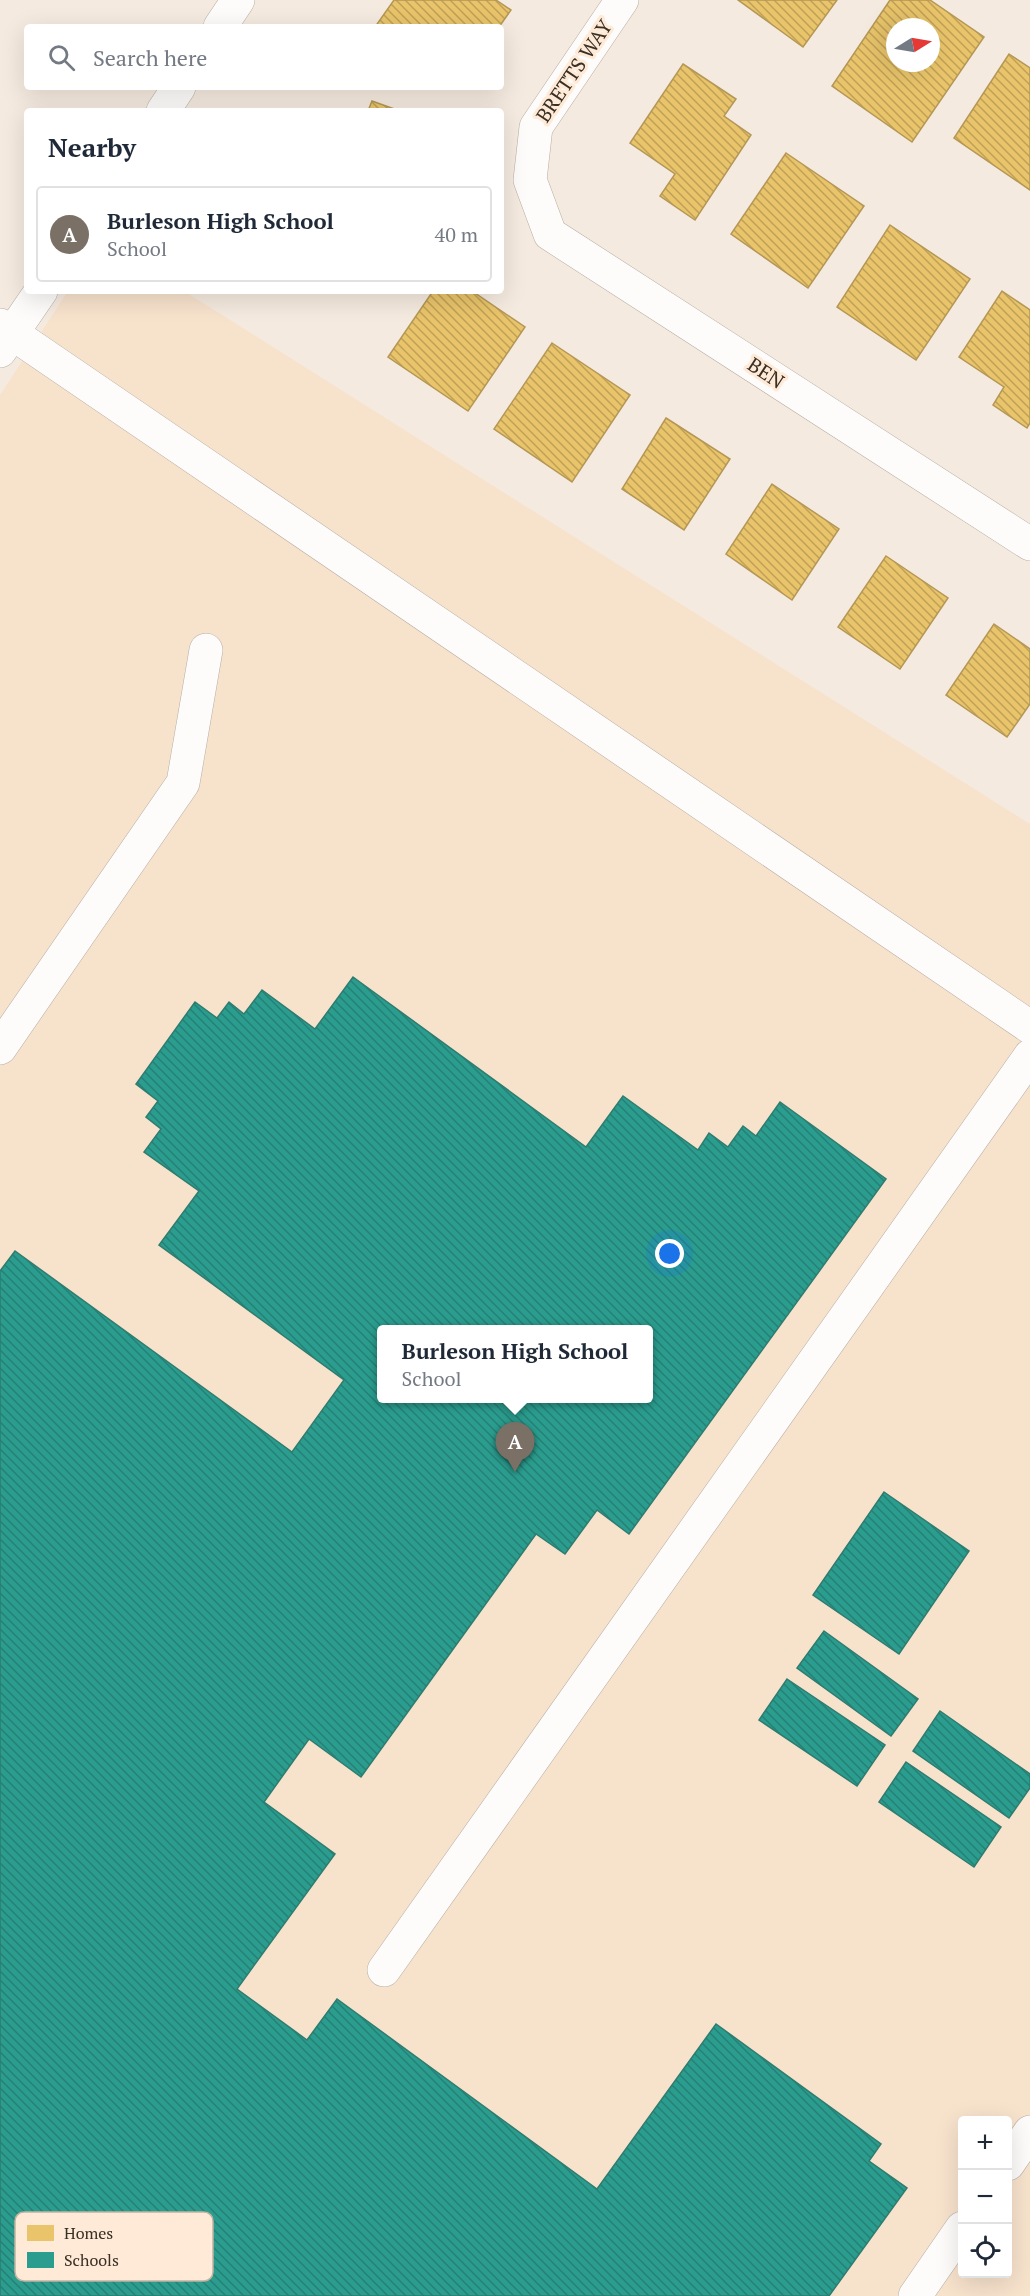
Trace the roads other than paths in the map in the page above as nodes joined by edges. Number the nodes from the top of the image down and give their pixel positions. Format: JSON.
{"nodes":[{"id":1,"x":238,"y":0,"type":"edge"},
{"id":2,"x":622,"y":0,"type":"edge"},
{"id":3,"x":222,"y":24,"type":"edge"},
{"id":4,"x":177,"y":90,"type":"edge"},
{"id":5,"x":165,"y":108,"type":"edge"},
{"id":6,"x":530,"y":180,"type":"joint"},
{"id":7,"x":39,"y":294,"type":"edge"},
{"id":8,"x":4,"y":337,"type":"edge"},
{"id":9,"x":1030,"y":544,"type":"edge"},
{"id":10,"x":206,"y":650,"type":"dead end"},
{"id":11,"x":1030,"y":1027,"type":"edge"},
{"id":12,"x":0,"y":1048,"type":"edge"},
{"id":13,"x":1030,"y":1056,"type":"edge"},
{"id":14,"x":384,"y":1970,"type":"dead end"},
{"id":15,"x":1030,"y":2132,"type":"edge"},
{"id":16,"x":1012,"y":2158,"type":"edge"},
{"id":17,"x":958,"y":2235,"type":"edge"},
{"id":18,"x":915,"y":2296,"type":"edge"}],
"edges":[{"from":1,"to":3,"type":"street"},
{"from":2,"to":6,"type":"street","name":"BRETTS WAY"},
{"from":4,"to":5,"type":"street"},
{"from":6,"to":9,"type":"street","name":"BEN"},
{"from":7,"to":8,"type":"street"},
{"from":8,"to":11,"type":"street"},
{"from":10,"to":12,"type":"street"},
{"from":13,"to":14,"type":"street"},
{"from":15,"to":16,"type":"street"},
{"from":17,"to":18,"type":"street"}]}
